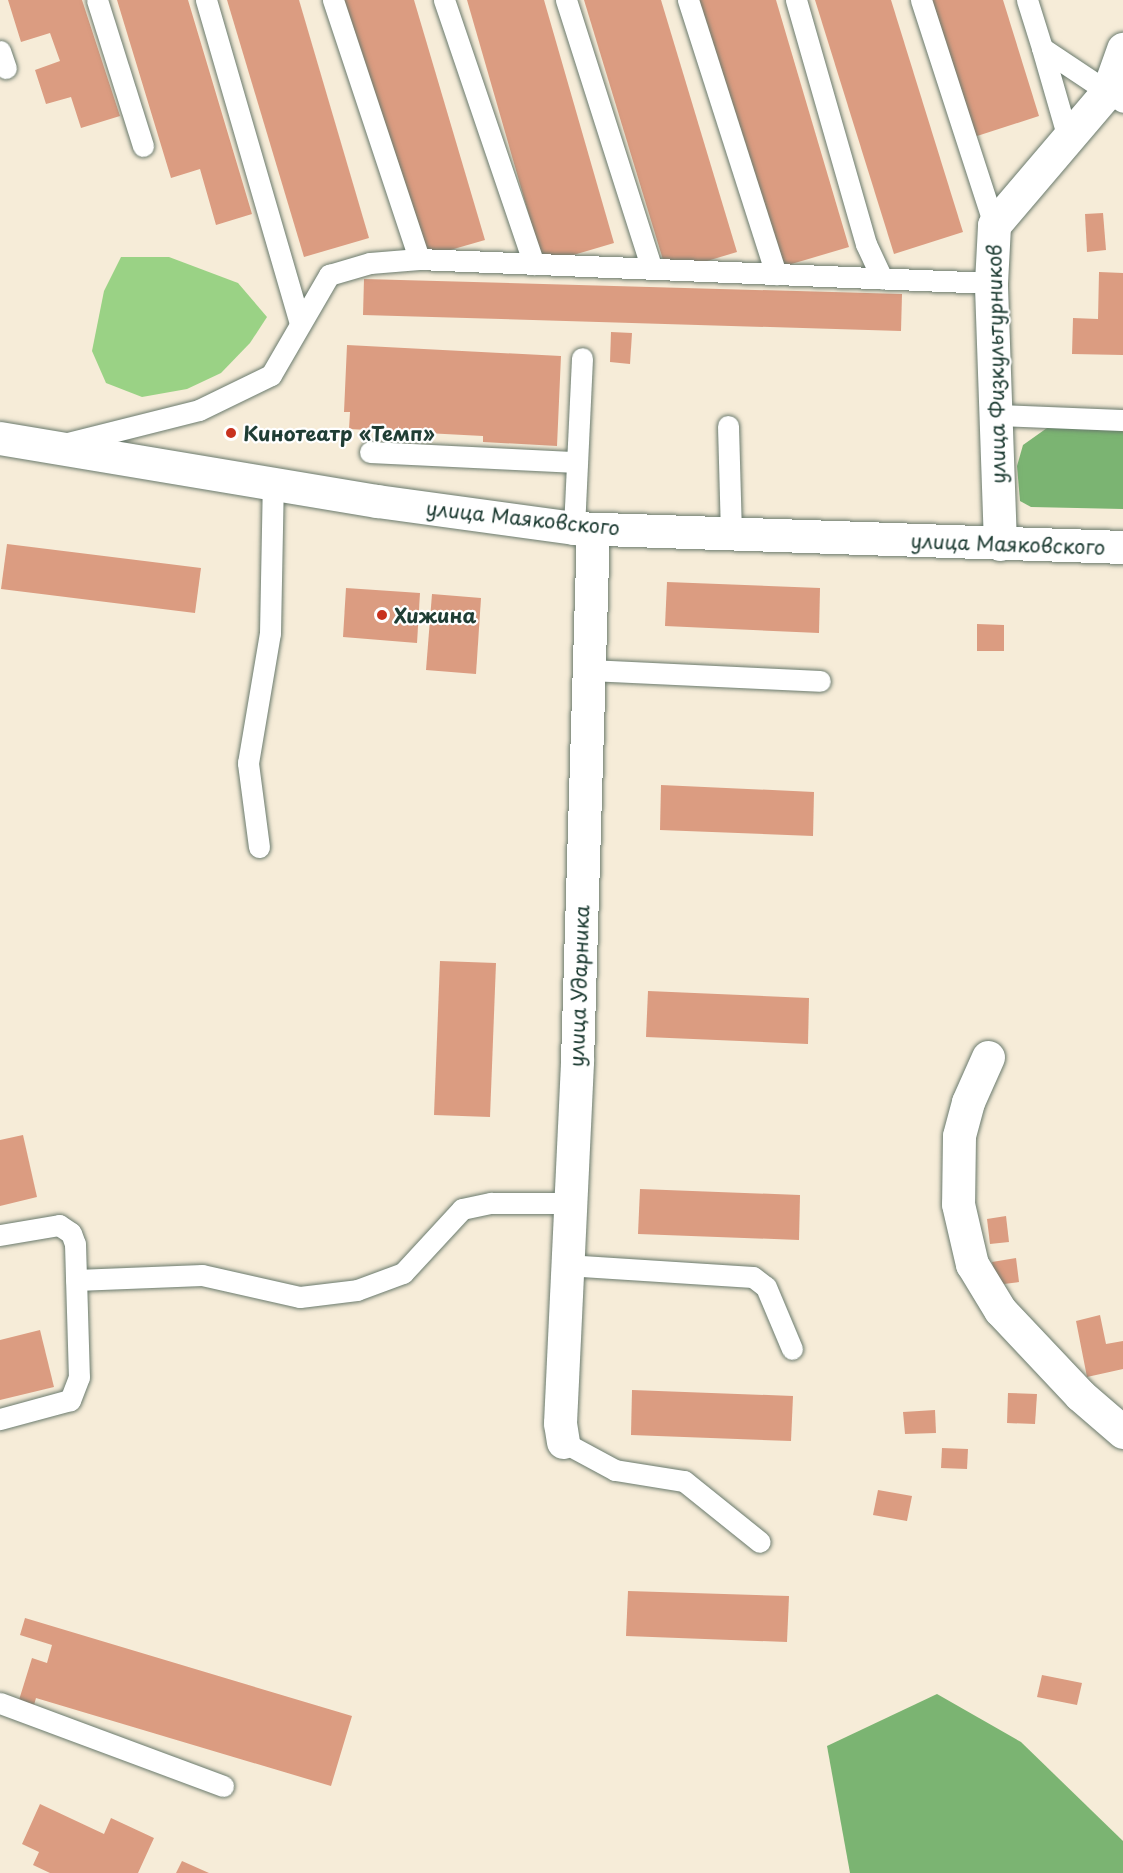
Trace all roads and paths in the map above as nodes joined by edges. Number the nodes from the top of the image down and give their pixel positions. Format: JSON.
{"nodes":[{"id":1,"x":97,"y":0,"type":"edge"},
{"id":2,"x":206,"y":0,"type":"edge"},
{"id":3,"x":333,"y":0,"type":"edge"},
{"id":4,"x":444,"y":0,"type":"edge"},
{"id":5,"x":566,"y":0,"type":"edge"},
{"id":6,"x":688,"y":0,"type":"edge"},
{"id":7,"x":796,"y":0,"type":"edge"},
{"id":8,"x":921,"y":0,"type":"edge"},
{"id":9,"x":1027,"y":0,"type":"edge"},
{"id":10,"x":1042,"y":48,"type":"junction"},
{"id":11,"x":1123,"y":49,"type":"edge"},
{"id":12,"x":1115,"y":96,"type":"edge"},
{"id":13,"x":1068,"y":138,"type":"junction"},
{"id":14,"x":143,"y":146,"type":"dead end"},
{"id":15,"x":994,"y":225,"type":"junction"},
{"id":16,"x":419,"y":260,"type":"junction"},
{"id":17,"x":534,"y":264,"type":"junction"},
{"id":18,"x":652,"y":269,"type":"junction"},
{"id":19,"x":776,"y":274,"type":"junction"},
{"id":20,"x":882,"y":279,"type":"junction"},
{"id":21,"x":991,"y":283,"type":"junction"},
{"id":22,"x":300,"y":324,"type":"junction"},
{"id":23,"x":582,"y":358,"type":"dead end"},
{"id":24,"x":997,"y":415,"type":"junction"},
{"id":25,"x":1123,"y":420,"type":"edge"},
{"id":26,"x":728,"y":426,"type":"dead end"},
{"id":27,"x":0,"y":438,"type":"edge"},
{"id":28,"x":51,"y":448,"type":"junction"},
{"id":29,"x":370,"y":452,"type":"dead end"},
{"id":30,"x":577,"y":462,"type":"junction"},
{"id":31,"x":273,"y":483,"type":"junction"},
{"id":32,"x":583,"y":528,"type":"junction"},
{"id":33,"x":730,"y":534,"type":"junction"},
{"id":34,"x":1000,"y":544,"type":"junction"},
{"id":35,"x":1123,"y":547,"type":"edge"},
{"id":36,"x":589,"y":670,"type":"junction"},
{"id":37,"x":820,"y":681,"type":"dead end"},
{"id":38,"x":259,"y":847,"type":"dead end"},
{"id":39,"x":988,"y":1057,"type":"dead end"},
{"id":40,"x":569,"y":1203,"type":"junction"},
{"id":41,"x":0,"y":1235,"type":"edge"},
{"id":42,"x":566,"y":1265,"type":"junction"},
{"id":43,"x":76,"y":1280,"type":"junction"},
{"id":44,"x":792,"y":1348,"type":"dead end"},
{"id":45,"x":0,"y":1419,"type":"edge"},
{"id":46,"x":1123,"y":1432,"type":"edge"},
{"id":47,"x":563,"y":1443,"type":"joint"},
{"id":48,"x":760,"y":1542,"type":"dead end"},
{"id":49,"x":0,"y":1703,"type":"edge"},
{"id":50,"x":223,"y":1786,"type":"dead end"}],
"edges":[{"from":1,"to":14,"type":"lane"},
{"from":2,"to":22,"type":"lane"},
{"from":3,"to":16,"type":"lane"},
{"from":4,"to":17,"type":"lane"},
{"from":5,"to":18,"type":"lane"},
{"from":6,"to":19,"type":"lane"},
{"from":7,"to":20,"type":"lane"},
{"from":8,"to":15,"type":"lane"},
{"from":9,"to":10,"type":"lane"},
{"from":10,"to":12,"type":"lane"},
{"from":10,"to":13,"type":"lane"},
{"from":11,"to":12,"type":"street","name":"улица Физкультурников"},
{"from":12,"to":13,"type":"street","name":"улица Физкультурников"},
{"from":13,"to":15,"type":"street","name":"улица Физкультурников"},
{"from":15,"to":21,"type":"street","name":"улица Физкультурников"},
{"from":16,"to":17,"type":"lane"},
{"from":16,"to":22,"type":"lane"},
{"from":17,"to":18,"type":"lane"},
{"from":18,"to":19,"type":"lane"},
{"from":19,"to":20,"type":"lane"},
{"from":20,"to":21,"type":"lane"},
{"from":21,"to":24,"type":"street","name":"улица Физкультурников"},
{"from":22,"to":28,"type":"lane"},
{"from":23,"to":30,"type":"lane"},
{"from":24,"to":25,"type":"lane"},
{"from":24,"to":34,"type":"street","name":"улица Физкультурников"},
{"from":26,"to":33,"type":"lane"},
{"from":27,"to":28,"type":"street","name":"улица Маяковского"},
{"from":28,"to":31,"type":"street","name":"улица Маяковского"},
{"from":29,"to":30,"type":"lane"},
{"from":30,"to":32,"type":"lane"},
{"from":31,"to":32,"type":"street","name":"улица Маяковского"},
{"from":31,"to":38,"type":"lane"},
{"from":32,"to":33,"type":"street","name":"улица Маяковского"},
{"from":32,"to":36,"type":"street","name":"улица Ударника"},
{"from":33,"to":34,"type":"street","name":"улица Маяковского"},
{"from":34,"to":35,"type":"street","name":"улица Маяковского"},
{"from":36,"to":37,"type":"lane"},
{"from":36,"to":40,"type":"street","name":"улица Ударника"},
{"from":39,"to":46,"type":"street"},
{"from":40,"to":42,"type":"street","name":"улица Ударника"},
{"from":40,"to":43,"type":"lane"},
{"from":41,"to":43,"type":"lane"},
{"from":42,"to":44,"type":"lane"},
{"from":42,"to":47,"type":"street","name":"улица Ударника"},
{"from":43,"to":45,"type":"lane"},
{"from":47,"to":48,"type":"lane"},
{"from":49,"to":50,"type":"lane"}]}
